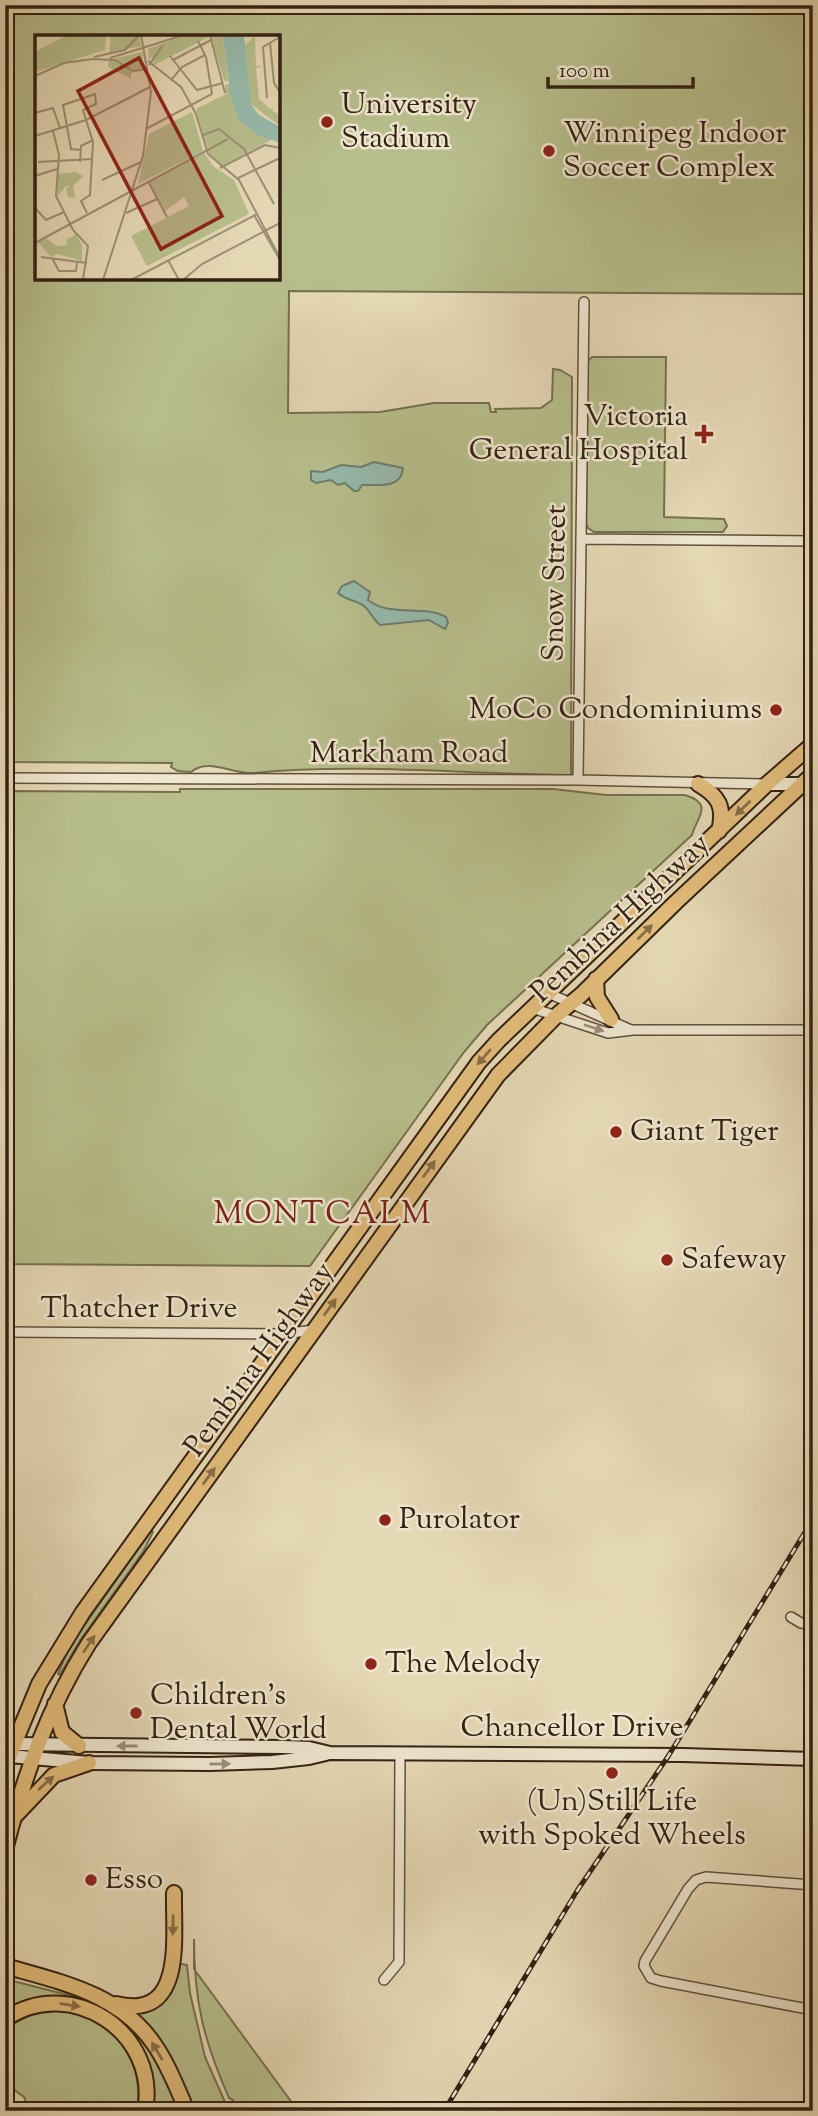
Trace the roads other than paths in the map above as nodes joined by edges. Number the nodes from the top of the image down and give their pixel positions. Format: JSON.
{"nodes":[{"id":1,"x":584,"y":302,"type":"dead end"},
{"id":2,"x":581,"y":540,"type":"junction"},
{"id":3,"x":813,"y":541,"type":"edge"},
{"id":4,"x":813,"y":744,"type":"edge"},
{"id":5,"x":5,"y":778,"type":"edge"},
{"id":6,"x":578,"y":780,"type":"junction"},
{"id":7,"x":809,"y":781,"type":"edge"},
{"id":8,"x":698,"y":784,"type":"junction"},
{"id":9,"x":767,"y":785,"type":"junction"},
{"id":10,"x":719,"y":831,"type":"junction"},
{"id":11,"x":596,"y":979,"type":"junction"},
{"id":12,"x":548,"y":992,"type":"junction"},
{"id":13,"x":571,"y":1002,"type":"junction"},
{"id":14,"x":532,"y":1009,"type":"junction"},
{"id":15,"x":557,"y":1015,"type":"junction"},
{"id":16,"x":611,"y":1019,"type":"junction"},
{"id":17,"x":632,"y":1030,"type":"junction"},
{"id":18,"x":813,"y":1030,"type":"edge"},
{"id":19,"x":314,"y":1330,"type":"junction"},
{"id":20,"x":5,"y":1332,"type":"edge"},
{"id":21,"x":283,"y":1335,"type":"junction"},
{"id":22,"x":791,"y":1617,"type":"dead end"},
{"id":23,"x":813,"y":1624,"type":"edge"},
{"id":24,"x":55,"y":1703,"type":"junction"},
{"id":25,"x":79,"y":1746,"type":"junction"},
{"id":26,"x":34,"y":1752,"type":"junction"},
{"id":27,"x":330,"y":1752,"type":"junction"},
{"id":28,"x":400,"y":1753,"type":"junction"},
{"id":29,"x":9,"y":1756,"type":"edge"},
{"id":30,"x":813,"y":1759,"type":"edge"},
{"id":31,"x":89,"y":1763,"type":"junction"},
{"id":32,"x":13,"y":1818,"type":"junction"},
{"id":33,"x":5,"y":1850,"type":"edge"},
{"id":34,"x":813,"y":1885,"type":"edge"},
{"id":35,"x":174,"y":1893,"type":"dead end"},
{"id":36,"x":5,"y":1955,"type":"edge"},
{"id":37,"x":5,"y":1966,"type":"edge"},
{"id":38,"x":24,"y":1971,"type":"junction"},
{"id":39,"x":384,"y":1980,"type":"dead end"},
{"id":40,"x":111,"y":2003,"type":"junction"},
{"id":41,"x":813,"y":2010,"type":"edge"},
{"id":42,"x":5,"y":2019,"type":"edge"},
{"id":43,"x":145,"y":2111,"type":"edge"},
{"id":44,"x":187,"y":2111,"type":"edge"}],
"edges":[{"from":1,"to":2,"type":"street","name":"Snow Street"},
{"from":2,"to":3,"type":"street"},
{"from":2,"to":6,"type":"street","name":"Snow Street"},
{"from":4,"to":9,"type":"main road","name":"Pembina Highway"},
{"from":5,"to":6,"type":"street","name":"Markham Road"},
{"from":6,"to":8,"type":"street","name":"Markham Road"},
{"from":7,"to":9,"type":"street","name":"Markham Road"},
{"from":11,"to":7,"type":"main road","name":"Pembina Highway","one_way":true},
{"from":8,"to":9,"type":"street","name":"Markham Road"},
{"from":8,"to":10,"type":"main road"},
{"from":9,"to":10,"type":"main road","name":"Pembina Highway","one_way":true},
{"from":10,"to":12,"type":"main road","name":"Pembina Highway"},
{"from":11,"to":13,"type":"main road","name":"Pembina Highway"},
{"from":11,"to":16,"type":"main road"},
{"from":12,"to":13,"type":"street"},
{"from":12,"to":14,"type":"main road","name":"Pembina Highway"},
{"from":13,"to":15,"type":"main road","name":"Pembina Highway"},
{"from":13,"to":16,"type":"street"},
{"from":14,"to":15,"type":"street"},
{"from":14,"to":21,"type":"main road","name":"Pembina Highway","one_way":true},
{"from":15,"to":17,"type":"street","one_way":true},
{"from":19,"to":15,"type":"main road","name":"Pembina Highway","one_way":true},
{"from":16,"to":17,"type":"street"},
{"from":17,"to":18,"type":"street"},
{"from":19,"to":21,"type":"street","name":"Thatcher Drive"},
{"from":24,"to":19,"type":"main road","name":"Pembina Highway","one_way":true},
{"from":20,"to":21,"type":"street","name":"Thatcher Drive"},
{"from":21,"to":29,"type":"main road","name":"Pembina Highway"},
{"from":22,"to":23,"type":"street"},
{"from":24,"to":25,"type":"main road"},
{"from":24,"to":26,"type":"main road","name":"Pembina Highway"},
{"from":25,"to":26,"type":"street","name":"Chancellor Drive"},
{"from":27,"to":25,"type":"street","name":"Chancellor Drive","one_way":true},
{"from":26,"to":29,"type":"street","name":"Chancellor Drive"},
{"from":26,"to":31,"type":"street","name":"Chancellor Drive"},
{"from":26,"to":32,"type":"main road","name":"Pembina Highway"},
{"from":27,"to":28,"type":"street","name":"Chancellor Drive"},
{"from":31,"to":27,"type":"street","name":"Chancellor Drive","one_way":true},
{"from":28,"to":30,"type":"street","name":"Chancellor Drive"},
{"from":28,"to":39,"type":"street"},
{"from":32,"to":31,"type":"main road","one_way":true},
{"from":32,"to":33,"type":"main road","name":"Pembina Highway"},
{"from":34,"to":41,"type":"street"},
{"from":35,"to":40,"type":"main road","one_way":true},
{"from":36,"to":38,"type":"main road"},
{"from":37,"to":38,"type":"main road"},
{"from":38,"to":40,"type":"main road"},
{"from":44,"to":40,"type":"main road","one_way":true},
{"from":42,"to":43,"type":"main road","one_way":true}]}
